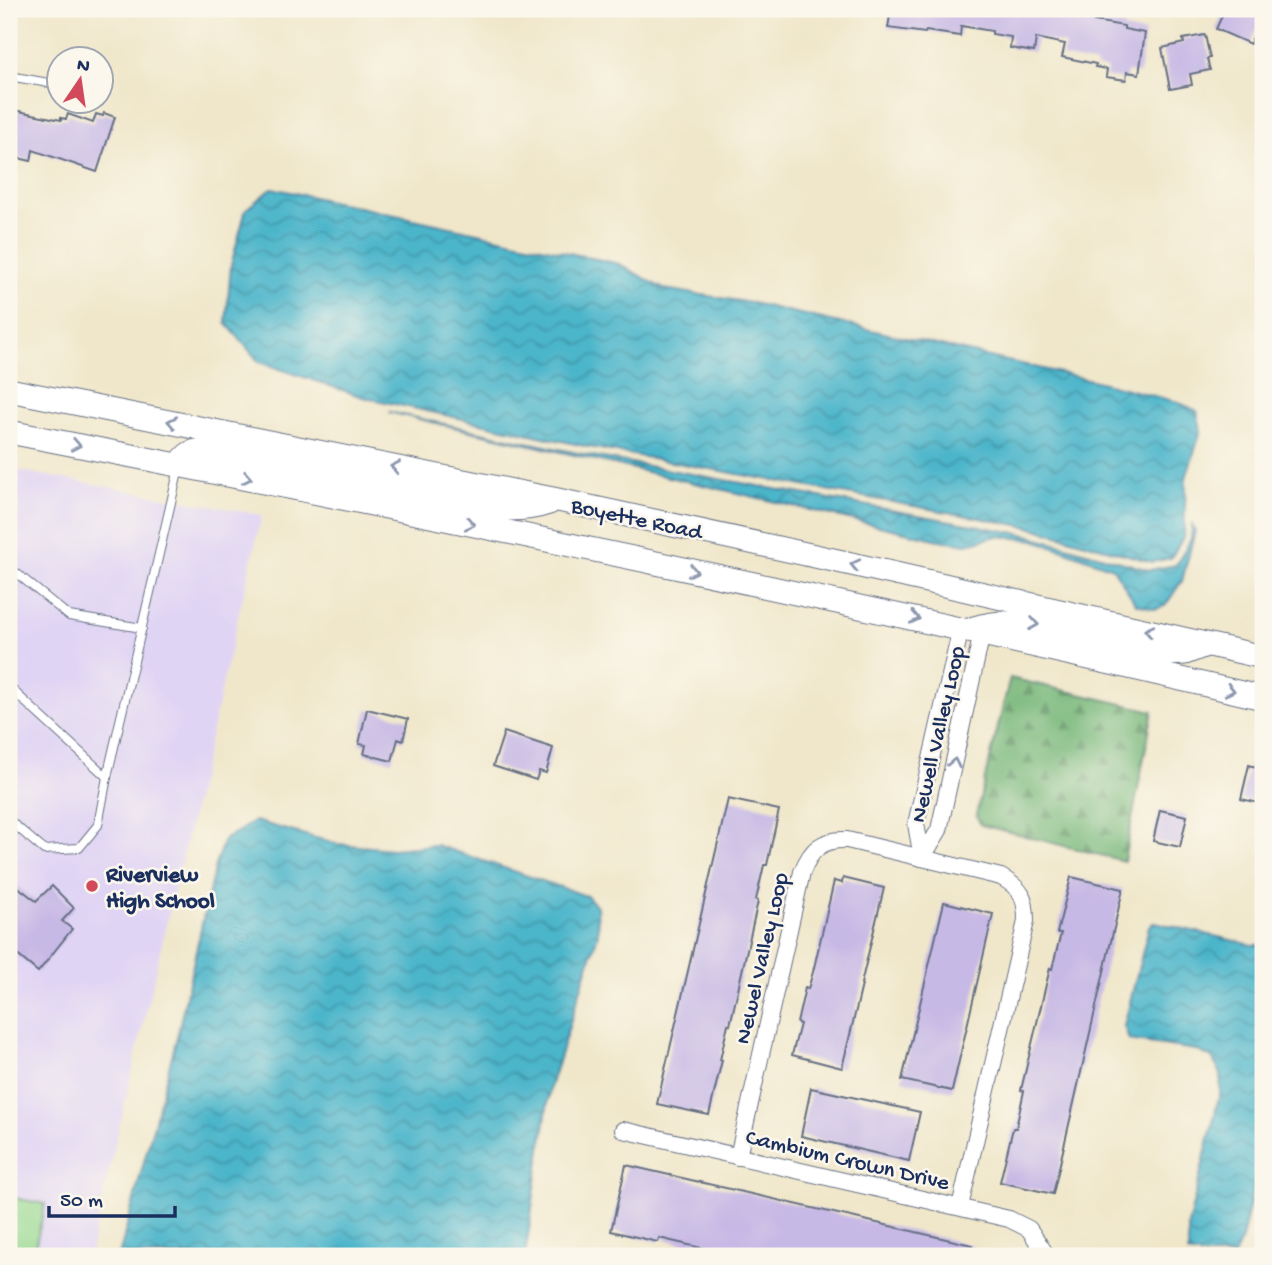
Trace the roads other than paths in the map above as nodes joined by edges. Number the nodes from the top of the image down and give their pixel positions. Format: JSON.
{"nodes":[{"id":1,"x":9,"y":76,"type":"edge"},
{"id":2,"x":46,"y":83,"type":"edge"},
{"id":3,"x":9,"y":390,"type":"edge"},
{"id":4,"x":9,"y":432,"type":"edge"},
{"id":5,"x":180,"y":465,"type":"junction"},
{"id":6,"x":558,"y":500,"type":"junction"},
{"id":7,"x":9,"y":567,"type":"edge"},
{"id":8,"x":142,"y":628,"type":"junction"},
{"id":9,"x":970,"y":630,"type":"junction"},
{"id":10,"x":1207,"y":644,"type":"junction"},
{"id":11,"x":1263,"y":657,"type":"edge"},
{"id":12,"x":9,"y":687,"type":"edge"},
{"id":13,"x":1263,"y":698,"type":"edge"},
{"id":14,"x":107,"y":778,"type":"junction"},
{"id":15,"x":9,"y":820,"type":"edge"},
{"id":16,"x":922,"y":858,"type":"junction"},
{"id":17,"x":623,"y":1130,"type":"dead end"},
{"id":18,"x":738,"y":1157,"type":"junction"},
{"id":19,"x":960,"y":1207,"type":"junction"},
{"id":20,"x":1047,"y":1256,"type":"edge"}],
"edges":[{"from":1,"to":2,"type":"lane"},
{"from":6,"to":3,"type":"main road","name":"Boyette Road","one_way":true},
{"from":4,"to":5,"type":"main road","name":"Boyette Road","one_way":true},
{"from":5,"to":6,"type":"main road"},
{"from":5,"to":8,"type":"lane"},
{"from":5,"to":9,"type":"main road","name":"Boyette Road","one_way":true},
{"from":10,"to":6,"type":"main road","name":"Boyette Road","one_way":true},
{"from":7,"to":8,"type":"lane"},
{"from":8,"to":14,"type":"lane"},
{"from":9,"to":10,"type":"main road","one_way":true},
{"from":9,"to":13,"type":"main road","name":"Boyette Road","one_way":true},
{"from":16,"to":9,"type":"street","name":"Newell Valley Loop","one_way":true},
{"from":9,"to":16,"type":"street","name":"Newell Valley Loop"},
{"from":10,"to":11,"type":"main road","name":"Boyette Road"},
{"from":12,"to":14,"type":"lane"},
{"from":14,"to":15,"type":"lane"},
{"from":16,"to":18,"type":"street","name":"Newel Valley Loop"},
{"from":16,"to":19,"type":"street","name":"Newel Valley Loop"},
{"from":17,"to":18,"type":"street","name":"Cambium Crown Drive"},
{"from":18,"to":19,"type":"street","name":"Cambium Crown Drive"},
{"from":19,"to":20,"type":"street","name":"Cambium Crown Drive"}]}
